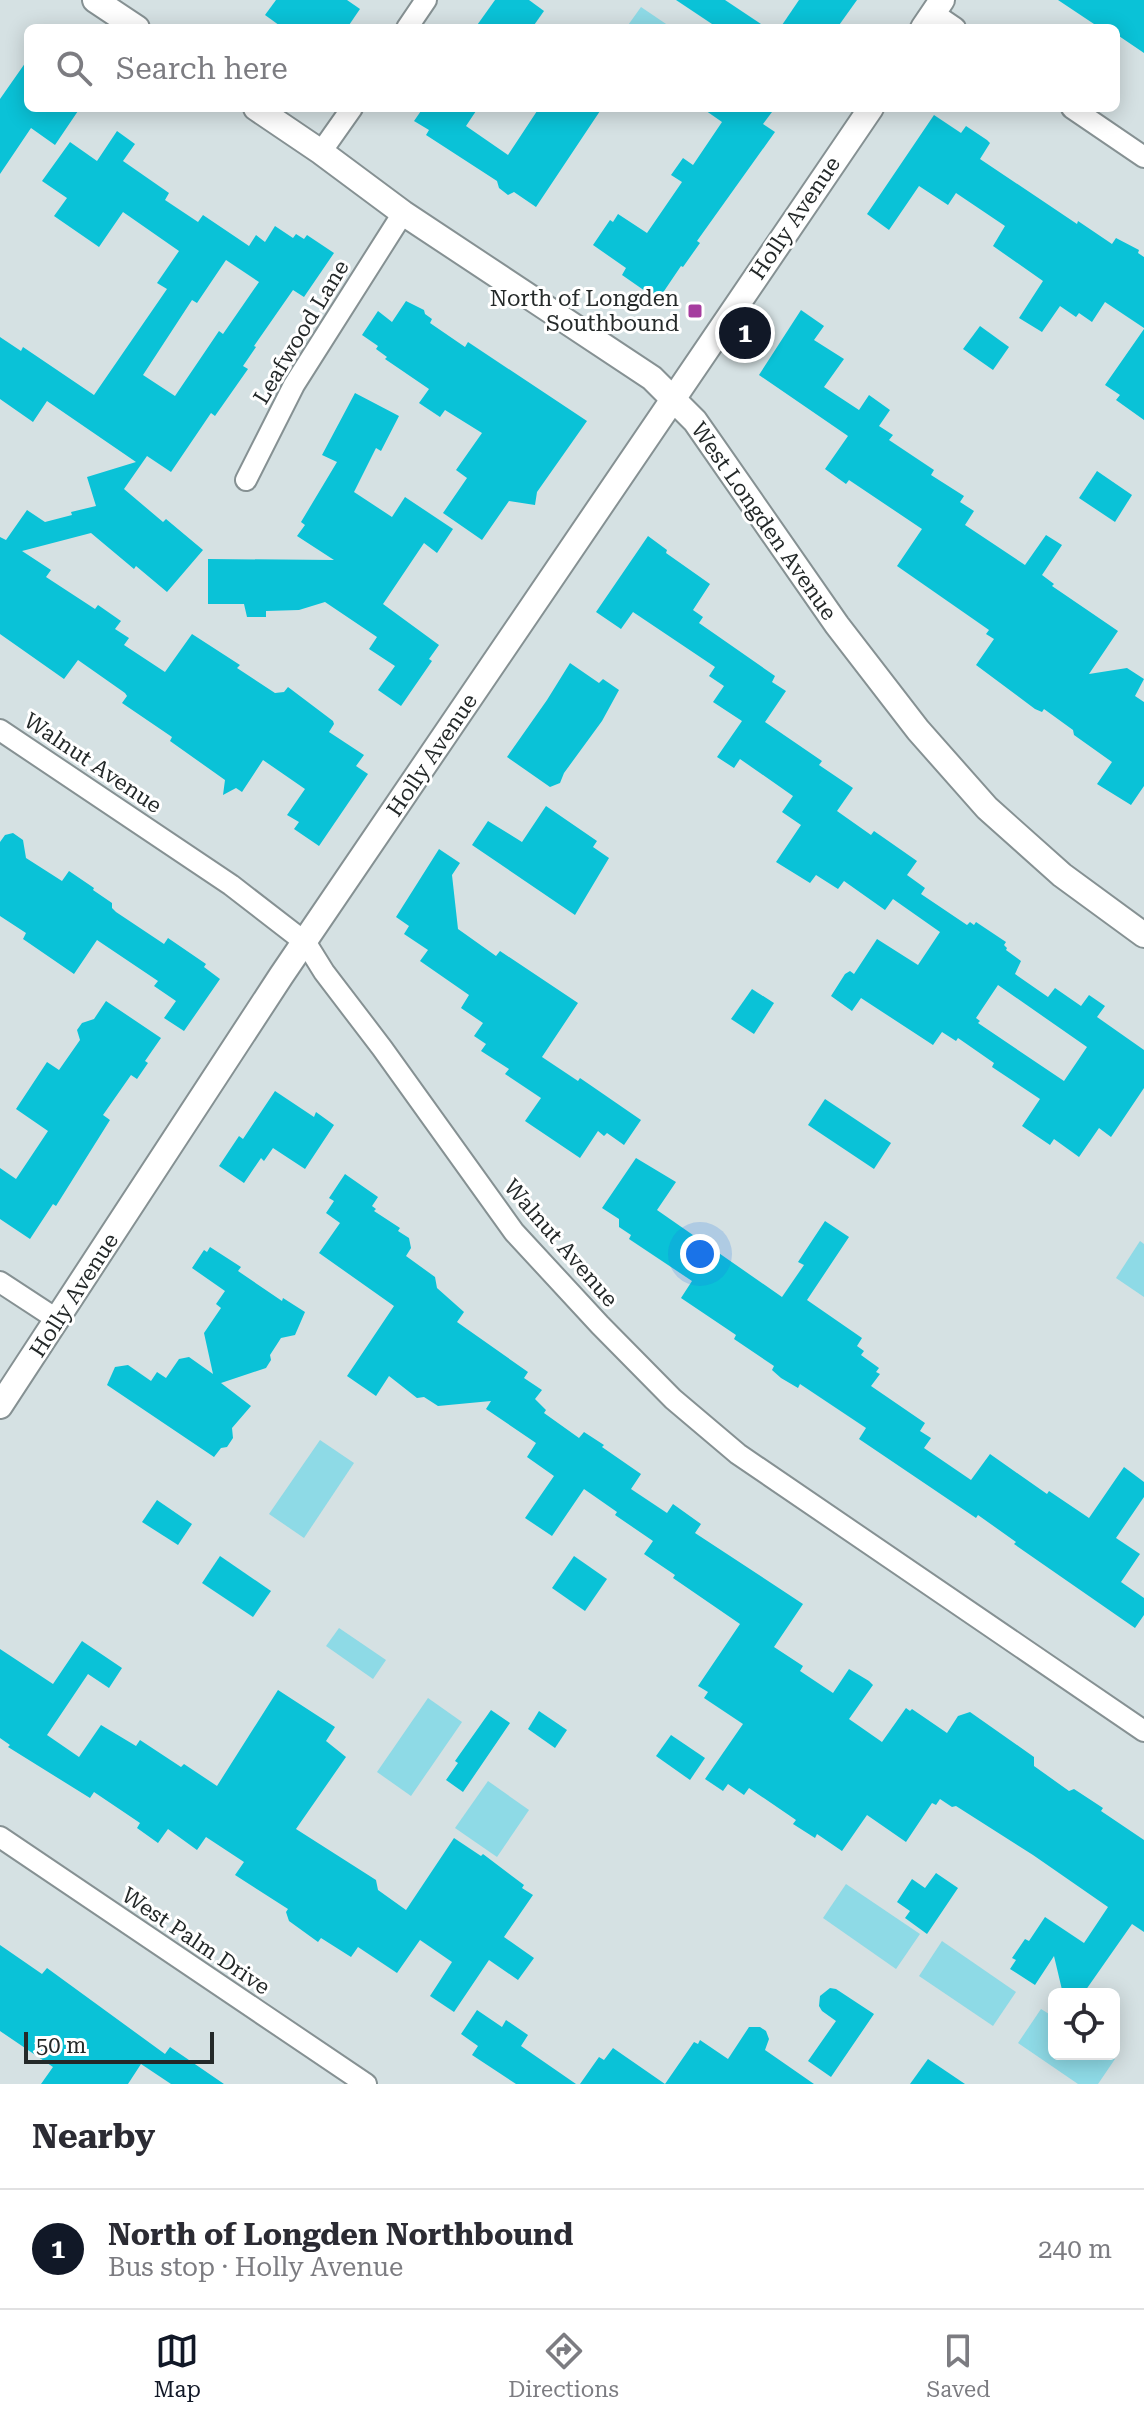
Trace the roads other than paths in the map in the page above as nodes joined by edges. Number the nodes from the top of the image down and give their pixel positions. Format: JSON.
{"nodes":[{"id":1,"x":95,"y":0,"type":"edge"},
{"id":2,"x":426,"y":0,"type":"edge"},
{"id":3,"x":131,"y":24,"type":"edge"},
{"id":4,"x":410,"y":24,"type":"edge"},
{"id":5,"x":262,"y":112,"type":"edge"},
{"id":6,"x":349,"y":112,"type":"edge"},
{"id":7,"x":868,"y":112,"type":"edge"},
{"id":8,"x":1078,"y":112,"type":"edge"},
{"id":9,"x":321,"y":152,"type":"junction"},
{"id":10,"x":1144,"y":157,"type":"edge"},
{"id":11,"x":403,"y":213,"type":"junction"},
{"id":12,"x":672,"y":399,"type":"junction"},
{"id":13,"x":246,"y":480,"type":"dead end"},
{"id":14,"x":0,"y":730,"type":"edge"},
{"id":15,"x":1144,"y":935,"type":"edge"},
{"id":16,"x":306,"y":943,"type":"junction"},
{"id":17,"x":0,"y":1282,"type":"edge"},
{"id":18,"x":58,"y":1320,"type":"junction"},
{"id":19,"x":0,"y":1406,"type":"edge"},
{"id":20,"x":1144,"y":1731,"type":"edge"},
{"id":21,"x":0,"y":1837,"type":"edge"},
{"id":22,"x":366,"y":2084,"type":"edge"}],
"edges":[{"from":1,"to":3,"type":"street"},
{"from":2,"to":4,"type":"street"},
{"from":5,"to":9,"type":"street","name":"West Longden Avenue"},
{"from":6,"to":9,"type":"street"},
{"from":7,"to":12,"type":"street","name":"Holly Avenue"},
{"from":8,"to":10,"type":"street"},
{"from":9,"to":11,"type":"street","name":"West Longden Avenue"},
{"from":11,"to":12,"type":"street","name":"West Longden Avenue"},
{"from":11,"to":13,"type":"street","name":"Leafwood Lane"},
{"from":12,"to":15,"type":"street","name":"West Longden Avenue"},
{"from":12,"to":16,"type":"street","name":"Holly Avenue"},
{"from":14,"to":16,"type":"street","name":"Walnut Avenue"},
{"from":16,"to":18,"type":"street","name":"Holly Avenue"},
{"from":16,"to":20,"type":"street","name":"Walnut Avenue"},
{"from":17,"to":18,"type":"street"},
{"from":18,"to":19,"type":"street","name":"Holly Avenue"},
{"from":21,"to":22,"type":"street","name":"West Palm Drive"}]}
